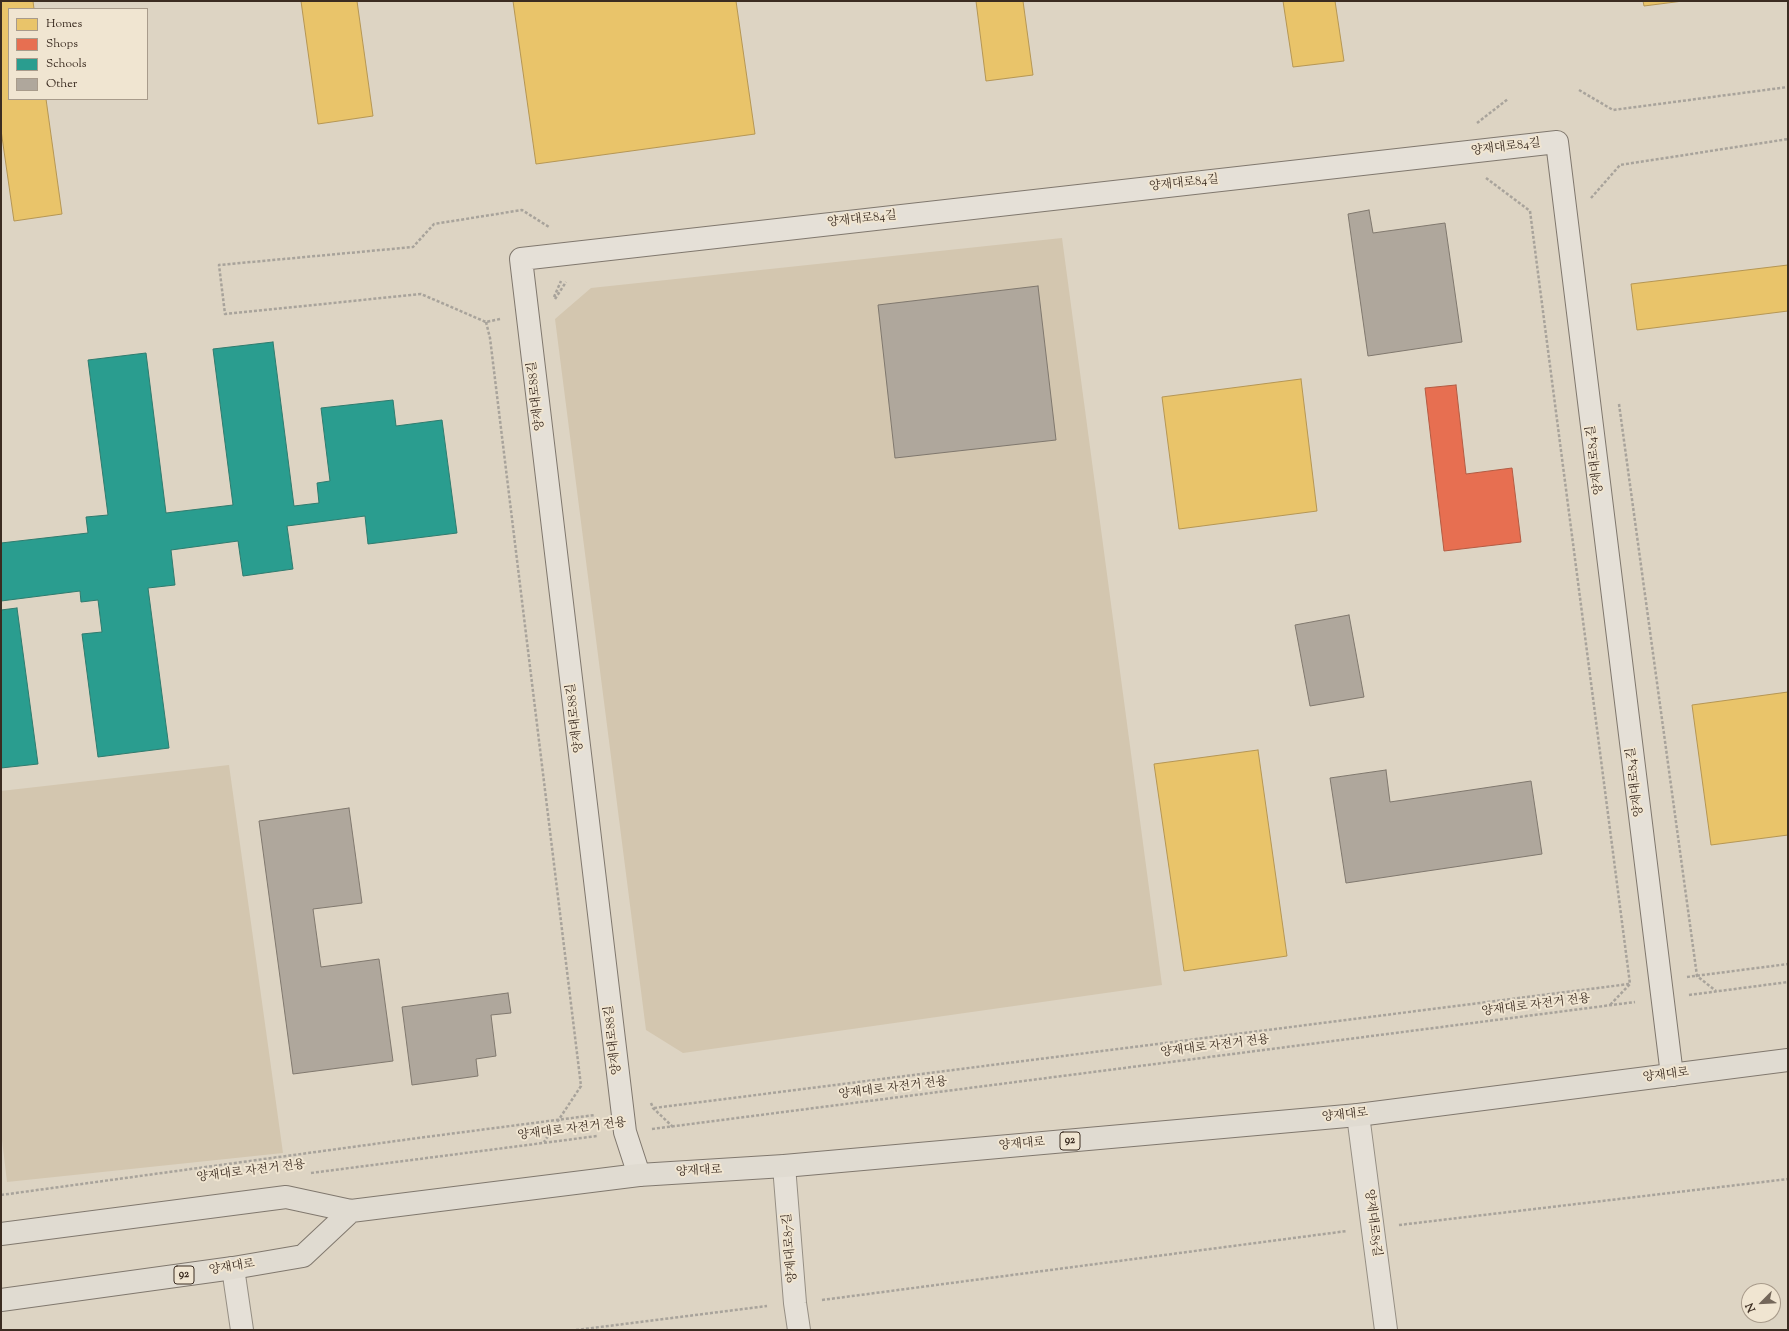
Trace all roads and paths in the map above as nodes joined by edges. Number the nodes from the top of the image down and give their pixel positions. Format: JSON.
{"nodes":[{"id":1,"x":1788,"y":87,"type":"edge"},
{"id":2,"x":1579,"y":90,"type":"dead end"},
{"id":3,"x":1788,"y":138,"type":"edge"},
{"id":4,"x":1483,"y":176,"type":"dead end"},
{"id":5,"x":1591,"y":199,"type":"dead end"},
{"id":6,"x":521,"y":259,"type":"joint"},
{"id":7,"x":486,"y":322,"type":"dead end"},
{"id":8,"x":1619,"y":403,"type":"dead end"},
{"id":9,"x":1788,"y":964,"type":"edge"},
{"id":10,"x":1697,"y":976,"type":"junction"},
{"id":11,"x":1788,"y":982,"type":"edge"},
{"id":12,"x":1630,"y":984,"type":"junction"},
{"id":13,"x":1661,"y":989,"type":"junction"},
{"id":14,"x":1716,"y":991,"type":"junction"},
{"id":15,"x":1610,"y":1005,"type":"junction"},
{"id":16,"x":1788,"y":1060,"type":"edge"},
{"id":17,"x":1672,"y":1075,"type":"junction"},
{"id":18,"x":1358,"y":1115,"type":"junction"},
{"id":19,"x":558,"y":1120,"type":"junction"},
{"id":20,"x":624,"y":1122,"type":"junction"},
{"id":21,"x":543,"y":1143,"type":"junction"},
{"id":22,"x":784,"y":1166,"type":"junction"},
{"id":23,"x":308,"y":1174,"type":"dead end"},
{"id":24,"x":639,"y":1175,"type":"junction"},
{"id":25,"x":1788,"y":1179,"type":"edge"},
{"id":26,"x":1,"y":1195,"type":"edge"},
{"id":27,"x":351,"y":1211,"type":"junction"},
{"id":28,"x":1373,"y":1228,"type":"junction"},
{"id":29,"x":1,"y":1234,"type":"edge"},
{"id":30,"x":233,"y":1268,"type":"junction"},
{"id":31,"x":1,"y":1300,"type":"edge"},
{"id":32,"x":795,"y":1303,"type":"junction"},
{"id":33,"x":242,"y":1330,"type":"edge"},
{"id":34,"x":576,"y":1330,"type":"edge"},
{"id":35,"x":799,"y":1330,"type":"edge"},
{"id":36,"x":1386,"y":1330,"type":"edge"}],
"edges":[{"from":1,"to":2,"type":"path"},
{"from":3,"to":5,"type":"path"},
{"from":4,"to":12,"type":"path"},
{"from":6,"to":13,"type":"street","name":"양재대로84길"},
{"from":6,"to":20,"type":"street","name":"양재대로88길"},
{"from":7,"to":19,"type":"path"},
{"from":8,"to":10,"type":"path"},
{"from":9,"to":10,"type":"path"},
{"from":10,"to":13,"type":"path"},
{"from":10,"to":14,"type":"path"},
{"from":11,"to":14,"type":"path","name":"양재대로 자전거 전용"},
{"from":12,"to":13,"type":"path"},
{"from":12,"to":15,"type":"path"},
{"from":12,"to":20,"type":"path"},
{"from":13,"to":14,"type":"path","name":"양재대로 자전거 전용"},
{"from":13,"to":15,"type":"path","name":"양재대로 자전거 전용"},
{"from":13,"to":17,"type":"street","name":"양재대로84길"},
{"from":15,"to":20,"type":"path","name":"양재대로 자전거 전용"},
{"from":16,"to":17,"type":"main road","name":"양재대로","number":"92"},
{"from":17,"to":18,"type":"main road","name":"양재대로","number":"92"},
{"from":18,"to":22,"type":"main road","name":"양재대로","number":"92"},
{"from":18,"to":28,"type":"street","name":"양재대로85길"},
{"from":19,"to":20,"type":"path"},
{"from":19,"to":21,"type":"path"},
{"from":19,"to":26,"type":"path"},
{"from":20,"to":21,"type":"path","name":"양재대로 자전거 전용"},
{"from":20,"to":24,"type":"street","name":"양재대로88길"},
{"from":21,"to":23,"type":"path","name":"양재대로 자전거 전용"},
{"from":22,"to":24,"type":"main road","name":"양재대로","number":"92"},
{"from":22,"to":32,"type":"street","name":"양재대로87길"},
{"from":24,"to":27,"type":"main road","name":"양재대로","number":"92"},
{"from":25,"to":28,"type":"path"},
{"from":27,"to":29,"type":"main road","name":"양재대로","number":"92"},
{"from":27,"to":30,"type":"main road","name":"양재대로","number":"92"},
{"from":28,"to":32,"type":"path"},
{"from":28,"to":36,"type":"street","name":"양재대로85길"},
{"from":30,"to":31,"type":"main road","name":"양재대로","number":"92"},
{"from":30,"to":33,"type":"street"},
{"from":32,"to":34,"type":"path"},
{"from":32,"to":35,"type":"street","name":"양재대로87길"}]}
